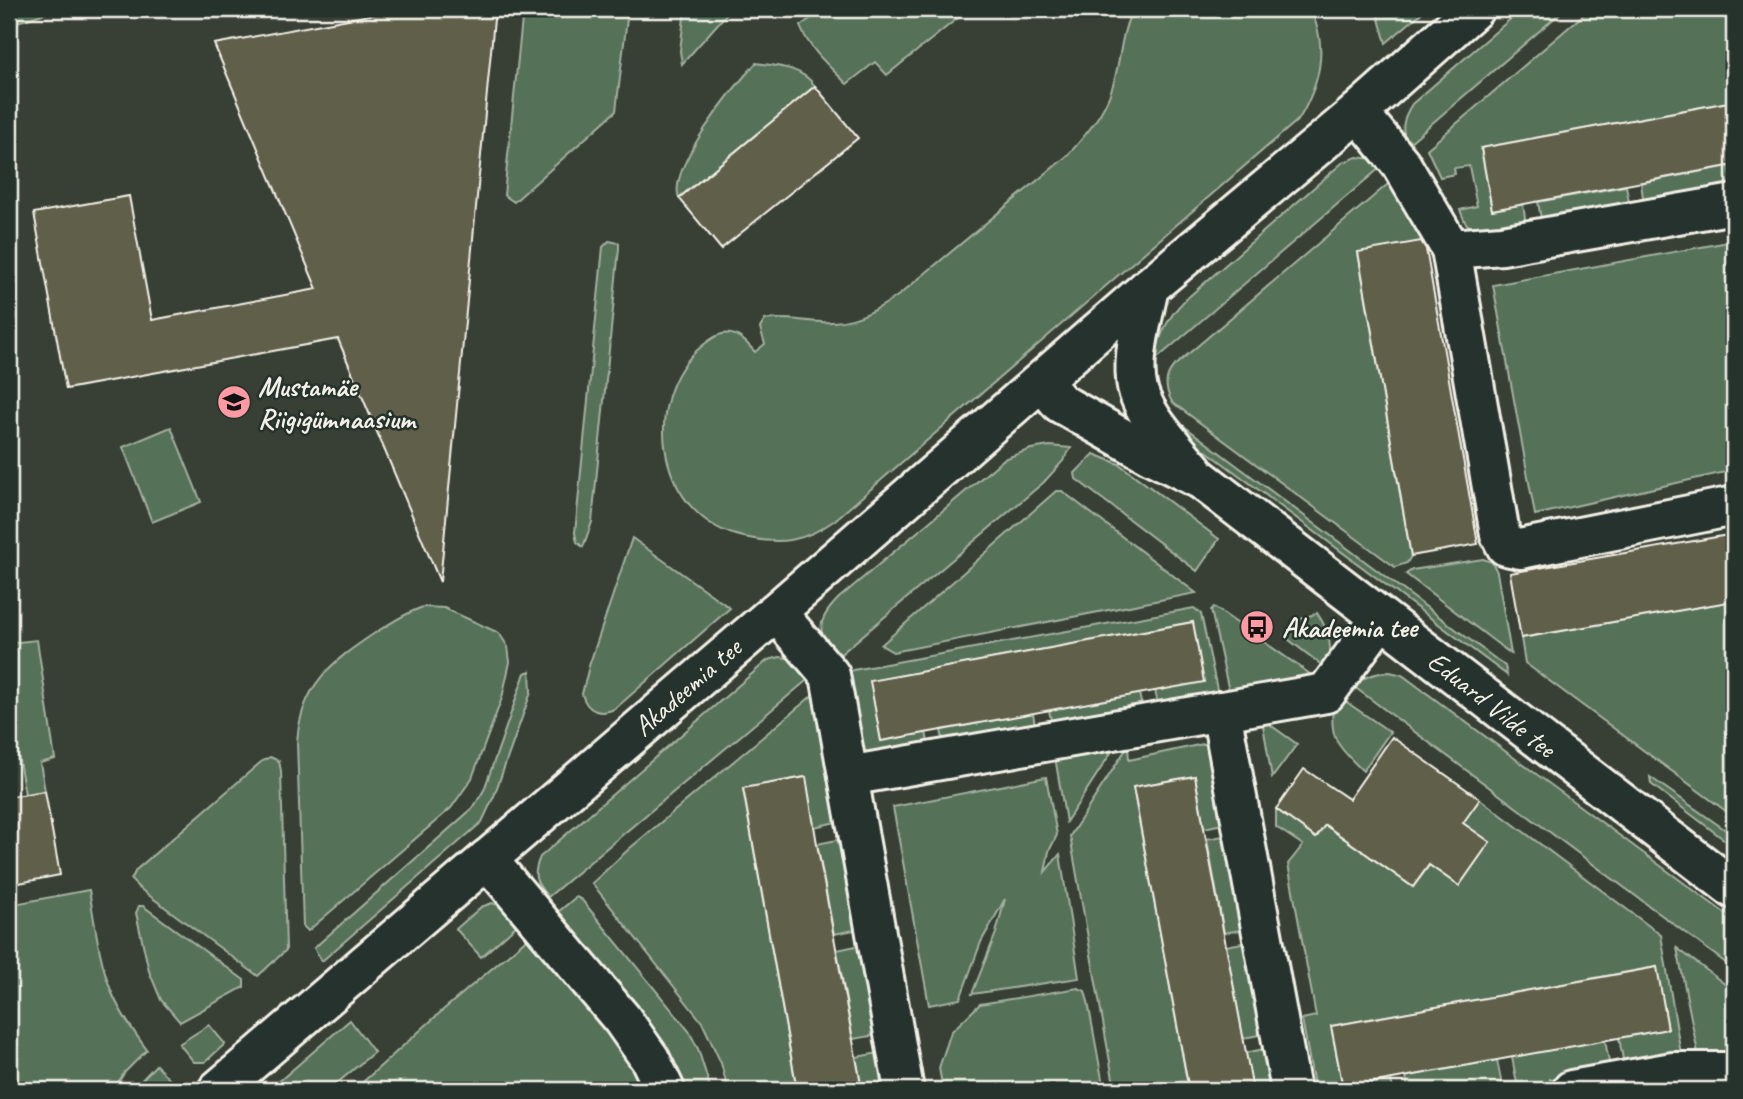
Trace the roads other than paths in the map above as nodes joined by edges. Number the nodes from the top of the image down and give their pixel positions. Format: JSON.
{"nodes":[{"id":1,"x":1474,"y":9,"type":"edge"},
{"id":2,"x":1358,"y":112,"type":"junction"},
{"id":3,"x":1734,"y":205,"type":"edge"},
{"id":4,"x":1451,"y":249,"type":"junction"},
{"id":5,"x":1149,"y":287,"type":"junction"},
{"id":6,"x":1042,"y":381,"type":"junction"},
{"id":7,"x":1202,"y":480,"type":"junction"},
{"id":8,"x":1734,"y":506,"type":"edge"},
{"id":9,"x":776,"y":612,"type":"junction"},
{"id":10,"x":1381,"y":618,"type":"junction"},
{"id":11,"x":1221,"y":711,"type":"junction"},
{"id":12,"x":848,"y":776,"type":"junction"},
{"id":13,"x":487,"y":859,"type":"junction"},
{"id":14,"x":1734,"y":889,"type":"edge"},
{"id":15,"x":1718,"y":1078,"type":"edge"},
{"id":16,"x":218,"y":1090,"type":"edge"},
{"id":17,"x":665,"y":1090,"type":"edge"},
{"id":18,"x":904,"y":1090,"type":"edge"},
{"id":19,"x":1291,"y":1090,"type":"edge"},
{"id":20,"x":1572,"y":1090,"type":"edge"}],
"edges":[{"from":1,"to":2,"type":"street","name":"Akadeemia tee"},
{"from":2,"to":4,"type":"street"},
{"from":2,"to":5,"type":"street","name":"Akadeemia tee"},
{"from":3,"to":4,"type":"street"},
{"from":4,"to":8,"type":"street"},
{"from":5,"to":6,"type":"street","name":"Akadeemia tee"},
{"from":5,"to":7,"type":"street"},
{"from":6,"to":7,"type":"street","name":"Eduard Vilde tee"},
{"from":6,"to":9,"type":"street","name":"Akadeemia tee"},
{"from":7,"to":10,"type":"street","name":"Eduard Vilde tee"},
{"from":9,"to":12,"type":"street"},
{"from":9,"to":13,"type":"street","name":"Akadeemia tee"},
{"from":10,"to":11,"type":"street"},
{"from":10,"to":14,"type":"street","name":"Eduard Vilde tee"},
{"from":11,"to":12,"type":"street"},
{"from":11,"to":19,"type":"street"},
{"from":12,"to":18,"type":"street"},
{"from":13,"to":16,"type":"street","name":"Akadeemia tee"},
{"from":13,"to":17,"type":"street"},
{"from":15,"to":20,"type":"street"}]}
